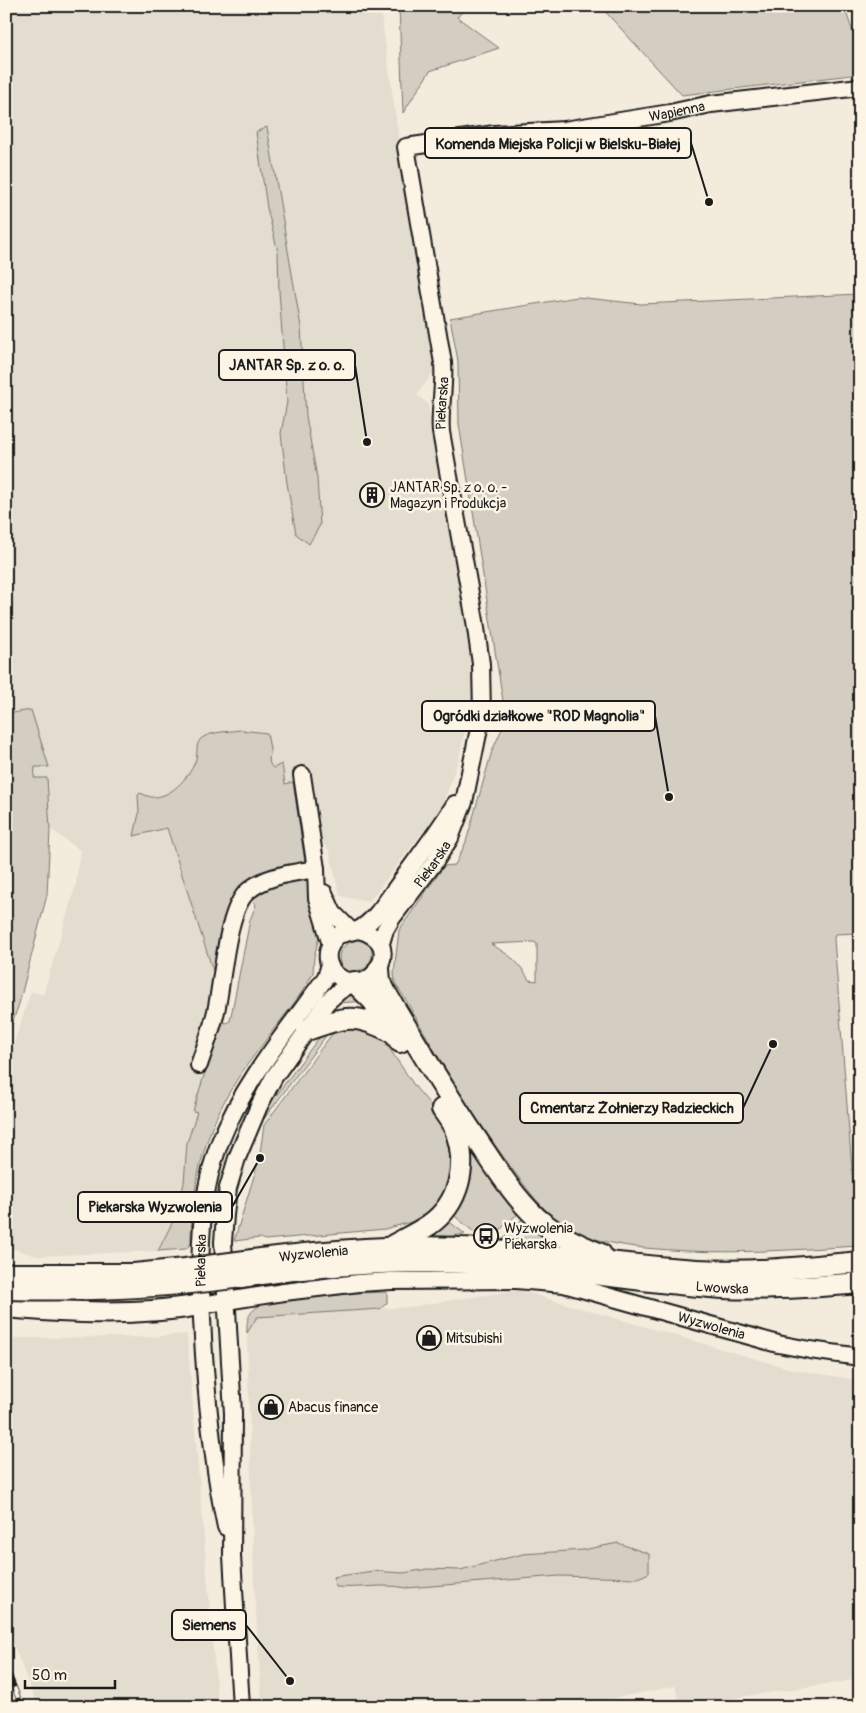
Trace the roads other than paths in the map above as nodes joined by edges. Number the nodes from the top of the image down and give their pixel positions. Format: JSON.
{"nodes":[{"id":1,"x":860,"y":87,"type":"edge"},
{"id":2,"x":406,"y":147,"type":"joint"},
{"id":3,"x":302,"y":775,"type":"dead end"},
{"id":4,"x":468,"y":778,"type":"junction"},
{"id":5,"x":316,"y":869,"type":"junction"},
{"id":6,"x":354,"y":931,"type":"junction"},
{"id":7,"x":380,"y":943,"type":"junction"},
{"id":8,"x":331,"y":945,"type":"junction"},
{"id":9,"x":329,"y":968,"type":"junction"},
{"id":10,"x":379,"y":969,"type":"junction"},
{"id":11,"x":354,"y":982,"type":"junction"},
{"id":12,"x":307,"y":1030,"type":"junction"},
{"id":13,"x":394,"y":1033,"type":"junction"},
{"id":14,"x":199,"y":1065,"type":"dead end"},
{"id":15,"x":391,"y":1248,"type":"junction"},
{"id":16,"x":860,"y":1262,"type":"edge"},
{"id":17,"x":621,"y":1263,"type":"junction"},
{"id":18,"x":254,"y":1268,"type":"junction"},
{"id":19,"x":584,"y":1273,"type":"joint"},
{"id":20,"x":6,"y":1274,"type":"edge"},
{"id":21,"x":860,"y":1283,"type":"edge"},
{"id":22,"x":564,"y":1284,"type":"junction"},
{"id":23,"x":724,"y":1288,"type":"junction"},
{"id":24,"x":6,"y":1289,"type":"edge"},
{"id":25,"x":226,"y":1301,"type":"junction"},
{"id":26,"x":201,"y":1305,"type":"junction"},
{"id":27,"x":6,"y":1307,"type":"edge"},
{"id":28,"x":860,"y":1357,"type":"edge"},
{"id":29,"x":232,"y":1556,"type":"junction"},
{"id":30,"x":241,"y":1707,"type":"edge"}],
"edges":[{"from":1,"to":2,"type":"street","name":"Wapienna"},
{"from":2,"to":4,"type":"street","name":"Piekarska"},
{"from":3,"to":5,"type":"street"},
{"from":4,"to":6,"type":"street","name":"Piekarska"},
{"from":4,"to":7,"type":"street","name":"Piekarska"},
{"from":5,"to":6,"type":"street"},
{"from":5,"to":8,"type":"street"},
{"from":5,"to":14,"type":"street"},
{"from":6,"to":7,"type":"street"},
{"from":6,"to":8,"type":"street"},
{"from":7,"to":10,"type":"street"},
{"from":8,"to":9,"type":"street"},
{"from":9,"to":11,"type":"street"},
{"from":9,"to":26,"type":"street","name":"Piekarska"},
{"from":10,"to":11,"type":"street"},
{"from":10,"to":17,"type":"main road"},
{"from":11,"to":12,"type":"street","name":"Piekarska"},
{"from":11,"to":13,"type":"main road"},
{"from":12,"to":13,"type":"main road"},
{"from":12,"to":25,"type":"street","name":"Piekarska"},
{"from":13,"to":15,"type":"main road"},
{"from":15,"to":17,"type":"main road","name":"Wyzwolenia"},
{"from":15,"to":18,"type":"main road","name":"Wyzwolenia"},
{"from":16,"to":17,"type":"main road","name":"Lwowska"},
{"from":18,"to":19,"type":"main road","name":"Wyzwolenia"},
{"from":18,"to":20,"type":"main road","name":"Wyzwolenia","bridge":true},
{"from":18,"to":24,"type":"main road","name":"Wyzwolenia","bridge":true},
{"from":19,"to":23,"type":"main road","name":"Lwowska"},
{"from":21,"to":23,"type":"main road","name":"Lwowska"},
{"from":22,"to":23,"type":"main road"},
{"from":22,"to":25,"type":"street","name":"Wyzwolenia"},
{"from":22,"to":28,"type":"street","name":"Wyzwolenia"},
{"from":25,"to":26,"type":"street","name":"Wyzwolenia"},
{"from":25,"to":29,"type":"street","name":"Piekarska"},
{"from":26,"to":27,"type":"main road"},
{"from":26,"to":29,"type":"street","name":"Piekarska"},
{"from":29,"to":30,"type":"street","name":"Piekarska"}]}
